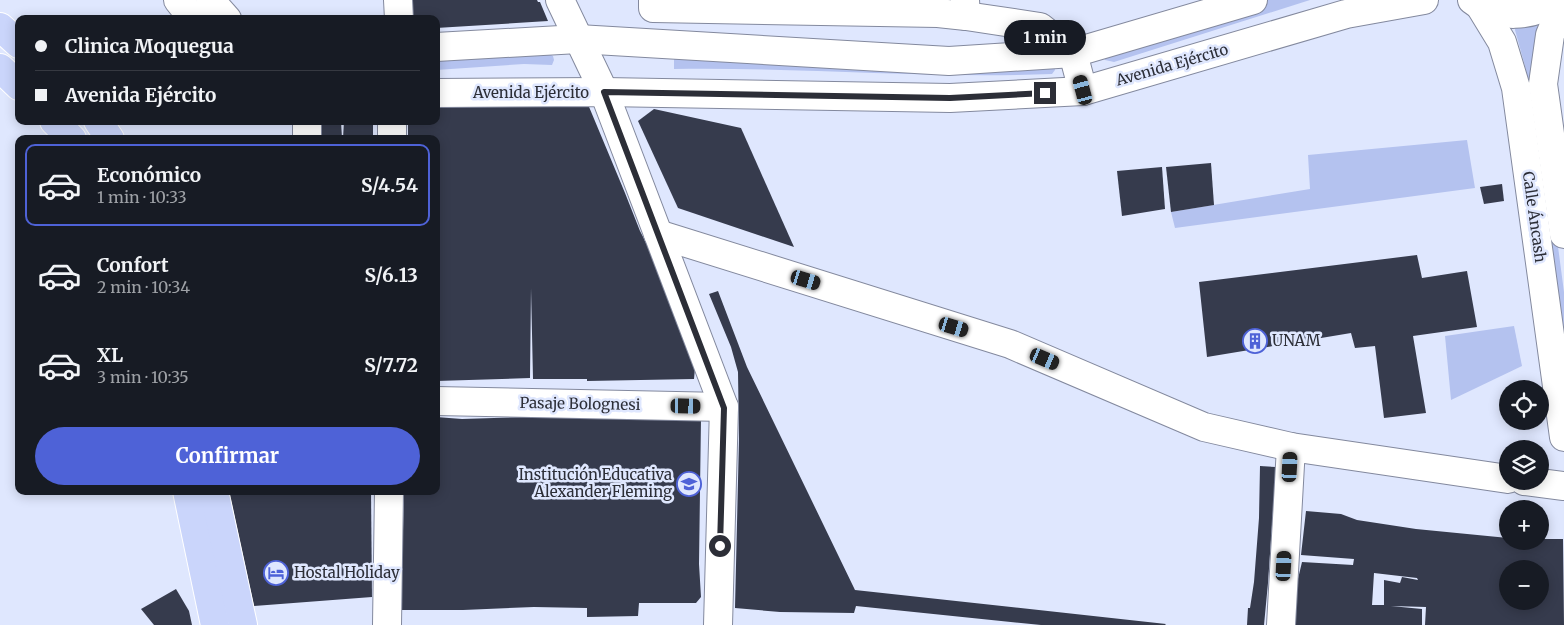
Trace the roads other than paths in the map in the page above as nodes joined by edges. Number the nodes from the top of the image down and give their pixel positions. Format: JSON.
{"nodes":[{"id":1,"x":178,"y":0,"type":"edge"},
{"id":2,"x":398,"y":0,"type":"edge"},
{"id":3,"x":560,"y":0,"type":"edge"},
{"id":4,"x":653,"y":0,"type":"edge"},
{"id":5,"x":1253,"y":0,"type":"edge"},
{"id":6,"x":1424,"y":0,"type":"edge"},
{"id":7,"x":1559,"y":0,"type":"edge"},
{"id":8,"x":1564,"y":0,"type":"edge"},
{"id":9,"x":1476,"y":3,"type":"edge"},
{"id":10,"x":965,"y":8,"type":"edge"},
{"id":11,"x":190,"y":15,"type":"edge"},
{"id":12,"x":399,"y":15,"type":"edge"},
{"id":13,"x":0,"y":27,"type":"edge"},
{"id":14,"x":578,"y":39,"type":"junction"},
{"id":15,"x":15,"y":40,"type":"edge"},
{"id":16,"x":440,"y":46,"type":"edge"},
{"id":17,"x":1073,"y":53,"type":"junction"},
{"id":18,"x":0,"y":68,"type":"edge"},
{"id":19,"x":15,"y":82,"type":"edge"},
{"id":20,"x":1083,"y":90,"type":"junction"},
{"id":21,"x":604,"y":92,"type":"junction"},
{"id":22,"x":440,"y":93,"type":"edge"},
{"id":23,"x":58,"y":125,"type":"edge"},
{"id":24,"x":68,"y":135,"type":"edge"},
{"id":25,"x":658,"y":234,"type":"junction"},
{"id":26,"x":1564,"y":234,"type":"edge"},
{"id":27,"x":440,"y":401,"type":"edge"},
{"id":28,"x":724,"y":408,"type":"junction"},
{"id":29,"x":1564,"y":437,"type":"edge"},
{"id":30,"x":1291,"y":448,"type":"junction"},
{"id":31,"x":1499,"y":478,"type":"edge"},
{"id":32,"x":1549,"y":484,"type":"edge"},
{"id":33,"x":1564,"y":486,"type":"edge"},
{"id":34,"x":188,"y":495,"type":"edge"},
{"id":35,"x":215,"y":495,"type":"edge"},
{"id":36,"x":389,"y":495,"type":"edge"},
{"id":37,"x":214,"y":625,"type":"edge"},
{"id":38,"x":243,"y":625,"type":"edge"},
{"id":39,"x":387,"y":625,"type":"edge"},
{"id":40,"x":718,"y":625,"type":"edge"},
{"id":41,"x":1280,"y":625,"type":"edge"}],
"edges":[{"from":1,"to":11,"type":"street"},
{"from":2,"to":12,"type":"street"},
{"from":3,"to":14,"type":"street"},
{"from":4,"to":10,"type":"street"},
{"from":5,"to":17,"type":"street"},
{"from":6,"to":20,"type":"street","name":"Avenida Ejército"},
{"from":7,"to":9,"type":"street"},
{"from":8,"to":26,"type":"street","name":"Calle Áncash"},
{"from":9,"to":29,"type":"street","name":"Calle Áncash"},
{"from":10,"to":17,"type":"street"},
{"from":13,"to":15,"type":"main road"},
{"from":14,"to":16,"type":"street"},
{"from":14,"to":17,"type":"street"},
{"from":14,"to":21,"type":"street"},
{"from":17,"to":20,"type":"street"},
{"from":18,"to":19,"type":"main road"},
{"from":20,"to":21,"type":"street","name":"Avenida Ejército"},
{"from":21,"to":22,"type":"street","name":"Avenida Ejército"},
{"from":21,"to":25,"type":"street"},
{"from":23,"to":24,"type":"main road"},
{"from":25,"to":28,"type":"street"},
{"from":25,"to":30,"type":"street"},
{"from":27,"to":28,"type":"street","name":"Pasaje Bolognesi"},
{"from":28,"to":40,"type":"street"},
{"from":30,"to":31,"type":"street"},
{"from":30,"to":41,"type":"street"},
{"from":32,"to":33,"type":"street"},
{"from":34,"to":37,"type":"main road"},
{"from":35,"to":38,"type":"main road"},
{"from":36,"to":39,"type":"street"}]}
